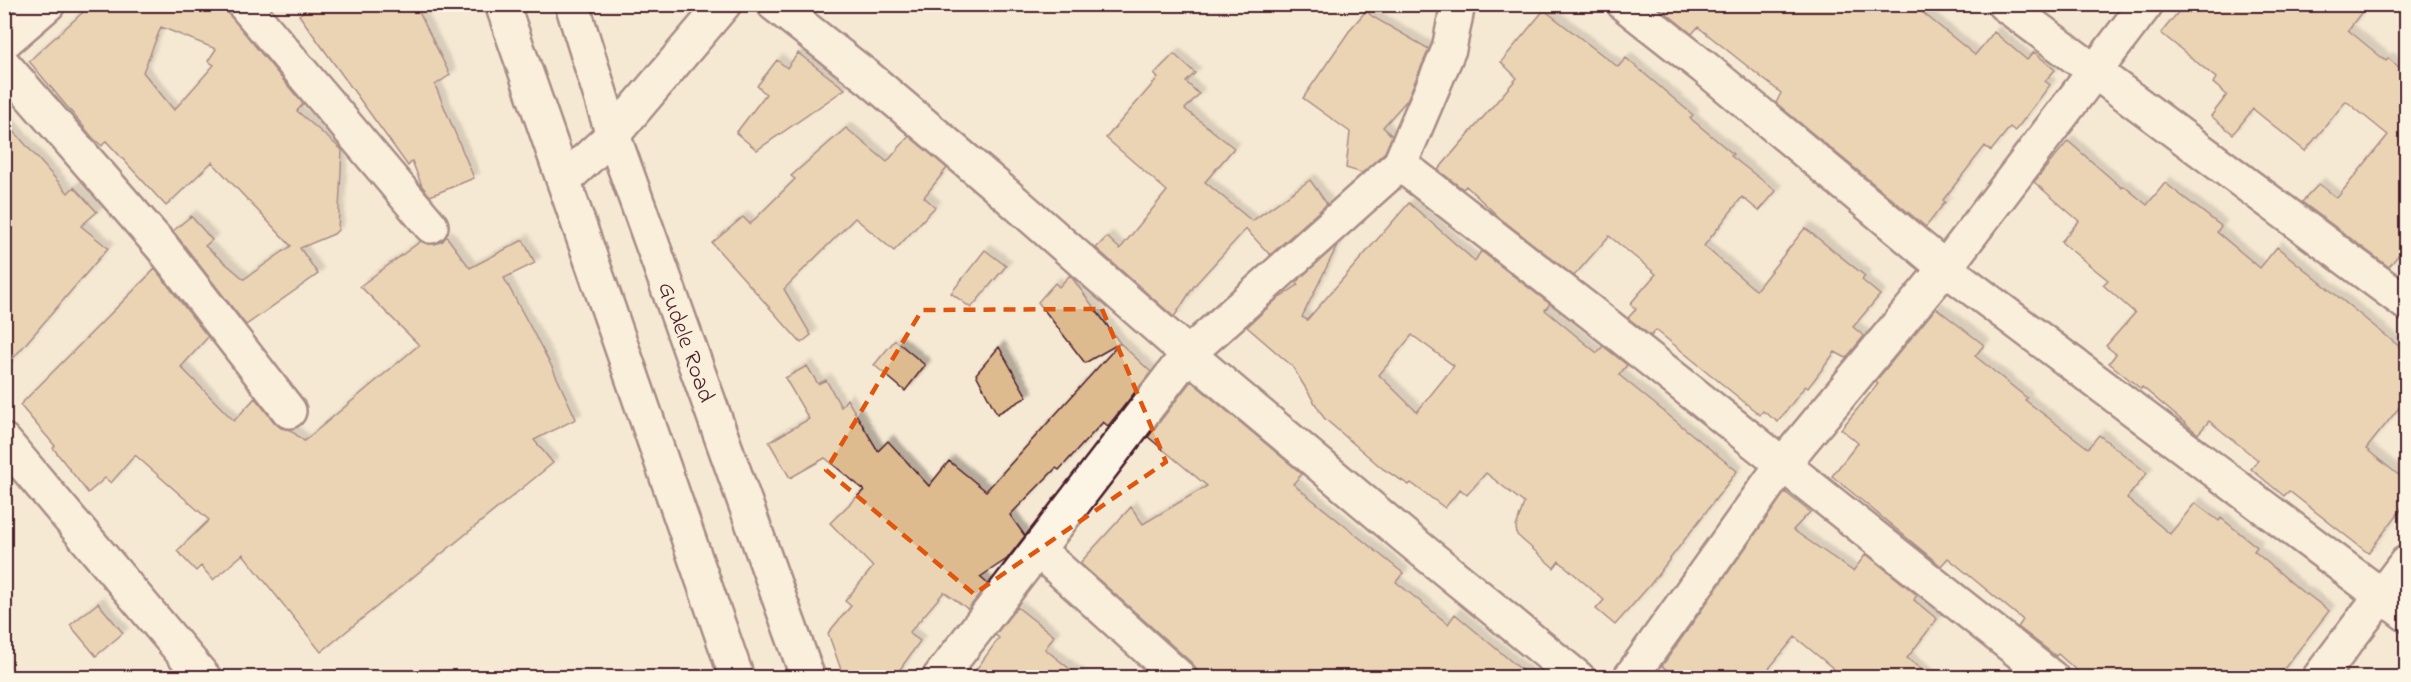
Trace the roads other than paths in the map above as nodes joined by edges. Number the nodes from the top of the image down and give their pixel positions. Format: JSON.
{"nodes":[{"id":1,"x":48,"y":4,"type":"edge"},
{"id":2,"x":244,"y":4,"type":"edge"},
{"id":3,"x":502,"y":4,"type":"edge"},
{"id":4,"x":572,"y":4,"type":"edge"},
{"id":5,"x":724,"y":4,"type":"edge"},
{"id":6,"x":774,"y":4,"type":"edge"},
{"id":7,"x":1458,"y":4,"type":"edge"},
{"id":8,"x":1624,"y":4,"type":"edge"},
{"id":9,"x":2004,"y":4,"type":"edge"},
{"id":10,"x":2146,"y":4,"type":"edge"},
{"id":11,"x":4,"y":42,"type":"edge"},
{"id":12,"x":4,"y":65,"type":"edge"},
{"id":13,"x":2095,"y":70,"type":"junction"},
{"id":14,"x":613,"y":135,"type":"junction"},
{"id":15,"x":1400,"y":164,"type":"junction"},
{"id":16,"x":564,"y":180,"type":"junction"},
{"id":17,"x":431,"y":226,"type":"dead end"},
{"id":18,"x":1945,"y":268,"type":"junction"},
{"id":19,"x":2406,"y":303,"type":"edge"},
{"id":20,"x":1188,"y":354,"type":"junction"},
{"id":21,"x":289,"y":411,"type":"dead end"},
{"id":22,"x":4,"y":441,"type":"edge"},
{"id":23,"x":1782,"y":465,"type":"junction"},
{"id":24,"x":1038,"y":551,"type":"junction"},
{"id":25,"x":2406,"y":563,"type":"edge"},
{"id":26,"x":2394,"y":605,"type":"edge"},
{"id":27,"x":204,"y":678,"type":"edge"},
{"id":28,"x":736,"y":678,"type":"edge"},
{"id":29,"x":808,"y":678,"type":"edge"},
{"id":30,"x":939,"y":678,"type":"edge"},
{"id":31,"x":1180,"y":678,"type":"edge"},
{"id":32,"x":1578,"y":678,"type":"edge"},
{"id":33,"x":1630,"y":678,"type":"edge"},
{"id":34,"x":2052,"y":678,"type":"edge"},
{"id":35,"x":2319,"y":678,"type":"edge"}],
"edges":[{"from":1,"to":11,"type":"main road"},
{"from":2,"to":17,"type":"main road"},
{"from":3,"to":16,"type":"main road"},
{"from":4,"to":14,"type":"main road","name":"Gudele Road"},
{"from":5,"to":14,"type":"main road"},
{"from":6,"to":20,"type":"main road"},
{"from":7,"to":15,"type":"main road"},
{"from":8,"to":18,"type":"main road"},
{"from":9,"to":13,"type":"main road"},
{"from":10,"to":13,"type":"main road"},
{"from":12,"to":21,"type":"main road"},
{"from":13,"to":18,"type":"main road"},
{"from":13,"to":19,"type":"main road"},
{"from":14,"to":16,"type":"main road"},
{"from":14,"to":29,"type":"main road","name":"Gudele Road"},
{"from":15,"to":20,"type":"main road"},
{"from":15,"to":23,"type":"main road"},
{"from":16,"to":28,"type":"main road"},
{"from":18,"to":23,"type":"main road"},
{"from":18,"to":26,"type":"main road"},
{"from":20,"to":24,"type":"main road"},
{"from":20,"to":32,"type":"main road"},
{"from":22,"to":27,"type":"main road"},
{"from":23,"to":33,"type":"main road"},
{"from":23,"to":34,"type":"main road"},
{"from":24,"to":30,"type":"main road"},
{"from":24,"to":31,"type":"main road"},
{"from":25,"to":26,"type":"main road"},
{"from":26,"to":35,"type":"main road"}]}
